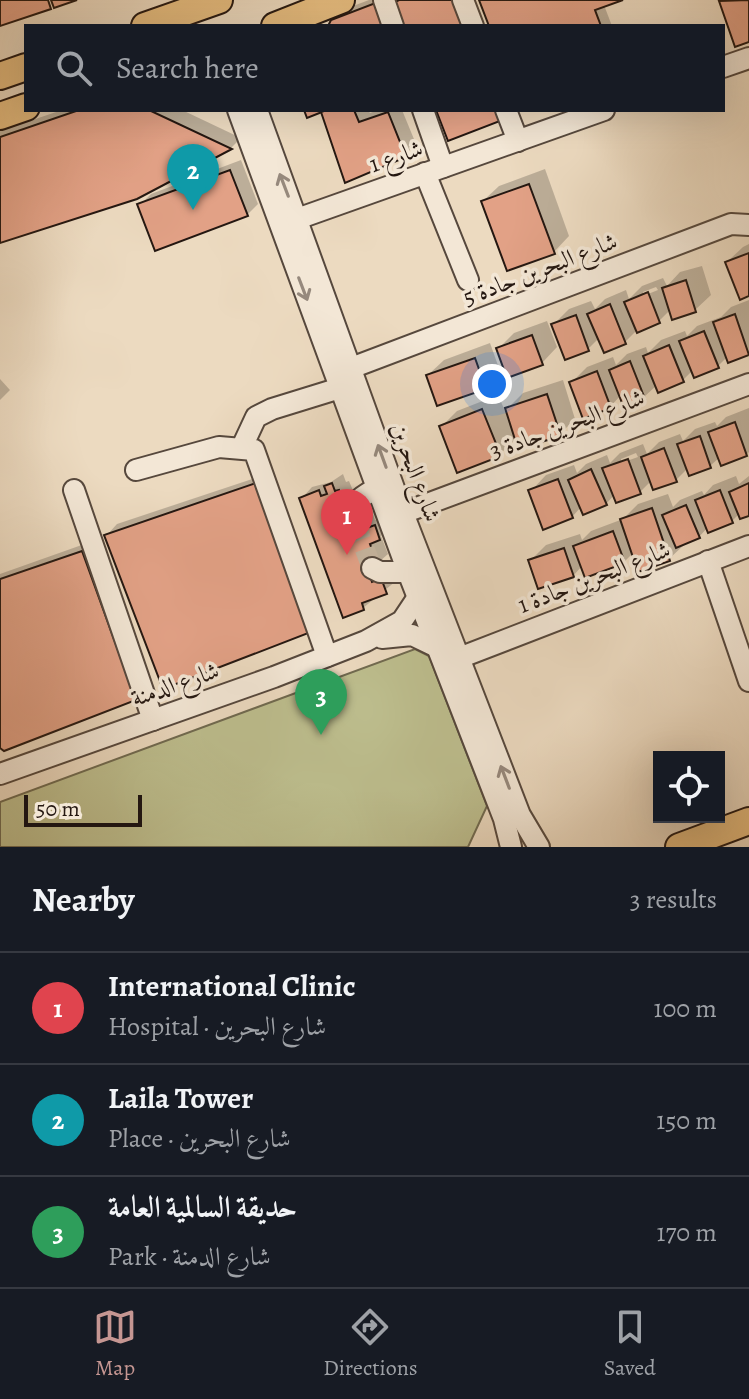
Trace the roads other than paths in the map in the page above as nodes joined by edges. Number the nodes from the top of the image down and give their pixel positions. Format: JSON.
{"nodes":[{"id":1,"x":219,"y":0,"type":"edge"},
{"id":2,"x":341,"y":0,"type":"edge"},
{"id":3,"x":384,"y":0,"type":"edge"},
{"id":4,"x":463,"y":0,"type":"edge"},
{"id":5,"x":151,"y":24,"type":"edge"},
{"id":6,"x":280,"y":24,"type":"edge"},
{"id":7,"x":392,"y":24,"type":"edge"},
{"id":8,"x":472,"y":24,"type":"edge"},
{"id":9,"x":749,"y":58,"type":"edge"},
{"id":10,"x":725,"y":66,"type":"edge"},
{"id":11,"x":24,"y":68,"type":"edge"},
{"id":12,"x":0,"y":76,"type":"edge"},
{"id":13,"x":24,"y":108,"type":"edge"},
{"id":14,"x":239,"y":112,"type":"edge"},
{"id":15,"x":258,"y":112,"type":"edge"},
{"id":16,"x":423,"y":112,"type":"edge"},
{"id":17,"x":507,"y":112,"type":"edge"},
{"id":18,"x":598,"y":112,"type":"edge"},
{"id":19,"x":0,"y":116,"type":"edge"},
{"id":20,"x":518,"y":141,"type":"junction"},
{"id":21,"x":434,"y":170,"type":"junction"},
{"id":22,"x":297,"y":219,"type":"junction"},
{"id":23,"x":749,"y":225,"type":"edge"},
{"id":24,"x":468,"y":280,"type":"dead end"},
{"id":25,"x":351,"y":368,"type":"junction"},
{"id":26,"x":749,"y":384,"type":"edge"},
{"id":27,"x":340,"y":388,"type":"junction"},
{"id":28,"x":242,"y":447,"type":"junction"},
{"id":29,"x":136,"y":470,"type":"dead end"},
{"id":30,"x":377,"y":488,"type":"junction"},
{"id":31,"x":74,"y":490,"type":"dead end"},
{"id":32,"x":403,"y":513,"type":"junction"},
{"id":33,"x":354,"y":521,"type":"dead end"},
{"id":34,"x":749,"y":546,"type":"edge"},
{"id":35,"x":708,"y":561,"type":"junction"},
{"id":36,"x":372,"y":568,"type":"dead end"},
{"id":37,"x":408,"y":572,"type":"junction"},
{"id":38,"x":418,"y":597,"type":"junction"},
{"id":39,"x":366,"y":641,"type":"junction"},
{"id":40,"x":439,"y":648,"type":"junction"},
{"id":41,"x":327,"y":656,"type":"junction"},
{"id":42,"x":459,"y":658,"type":"junction"},
{"id":43,"x":749,"y":681,"type":"edge"},
{"id":44,"x":153,"y":720,"type":"junction"},
{"id":45,"x":0,"y":774,"type":"edge"},
{"id":46,"x":749,"y":821,"type":"edge"},
{"id":47,"x":537,"y":846,"type":"edge"},
{"id":48,"x":511,"y":847,"type":"edge"},
{"id":49,"x":679,"y":847,"type":"edge"}],
"edges":[{"from":1,"to":5,"type":"main road"},
{"from":2,"to":6,"type":"main road"},
{"from":3,"to":7,"type":"street"},
{"from":4,"to":8,"type":"street"},
{"from":9,"to":10,"type":"street"},
{"from":11,"to":12,"type":"main road"},
{"from":13,"to":19,"type":"main road"},
{"from":14,"to":27,"type":"street","name":"شارع البحرين","one_way":true},
{"from":22,"to":15,"type":"street","name":"شارع البحرين","one_way":true},
{"from":16,"to":21,"type":"street"},
{"from":17,"to":20,"type":"street"},
{"from":18,"to":20,"type":"street","name":"شارع 1"},
{"from":20,"to":21,"type":"street","name":"شارع 1"},
{"from":21,"to":22,"type":"street","name":"شارع 1"},
{"from":21,"to":24,"type":"street"},
{"from":22,"to":25,"type":"street","name":"شارع البحرين"},
{"from":23,"to":25,"type":"street","name":"شارع البحرين جادة 5"},
{"from":32,"to":25,"type":"street","name":"شارع البحرين","one_way":true},
{"from":26,"to":32,"type":"street","name":"شارع البحرين جادة 3"},
{"from":27,"to":28,"type":"street"},
{"from":27,"to":30,"type":"street","name":"شارع البحرين"},
{"from":28,"to":29,"type":"street"},
{"from":28,"to":41,"type":"street"},
{"from":30,"to":33,"type":"street"},
{"from":30,"to":37,"type":"street","name":"شارع البحرين"},
{"from":31,"to":44,"type":"street"},
{"from":32,"to":42,"type":"street","name":"شارع البحرين"},
{"from":34,"to":35,"type":"street","name":"شارع البحرين جادة 1"},
{"from":35,"to":42,"type":"street","name":"شارع البحرين جادة 1"},
{"from":35,"to":43,"type":"street"},
{"from":36,"to":37,"type":"street"},
{"from":37,"to":38,"type":"street","name":"شارع البحرين"},
{"from":38,"to":39,"type":"street","name":"شارع الدمنة"},
{"from":38,"to":40,"type":"street","name":"شارع البحرين"},
{"from":39,"to":40,"type":"street","name":"شارع الدمنة"},
{"from":39,"to":41,"type":"street","name":"شارع الدمنة"},
{"from":40,"to":48,"type":"street","name":"شارع البحرين"},
{"from":41,"to":44,"type":"street","name":"شارع الدمنة"},
{"from":47,"to":42,"type":"street","name":"شارع البحرين","one_way":true},
{"from":44,"to":45,"type":"street","name":"شارع الدمنة"},
{"from":46,"to":49,"type":"main road"}]}
